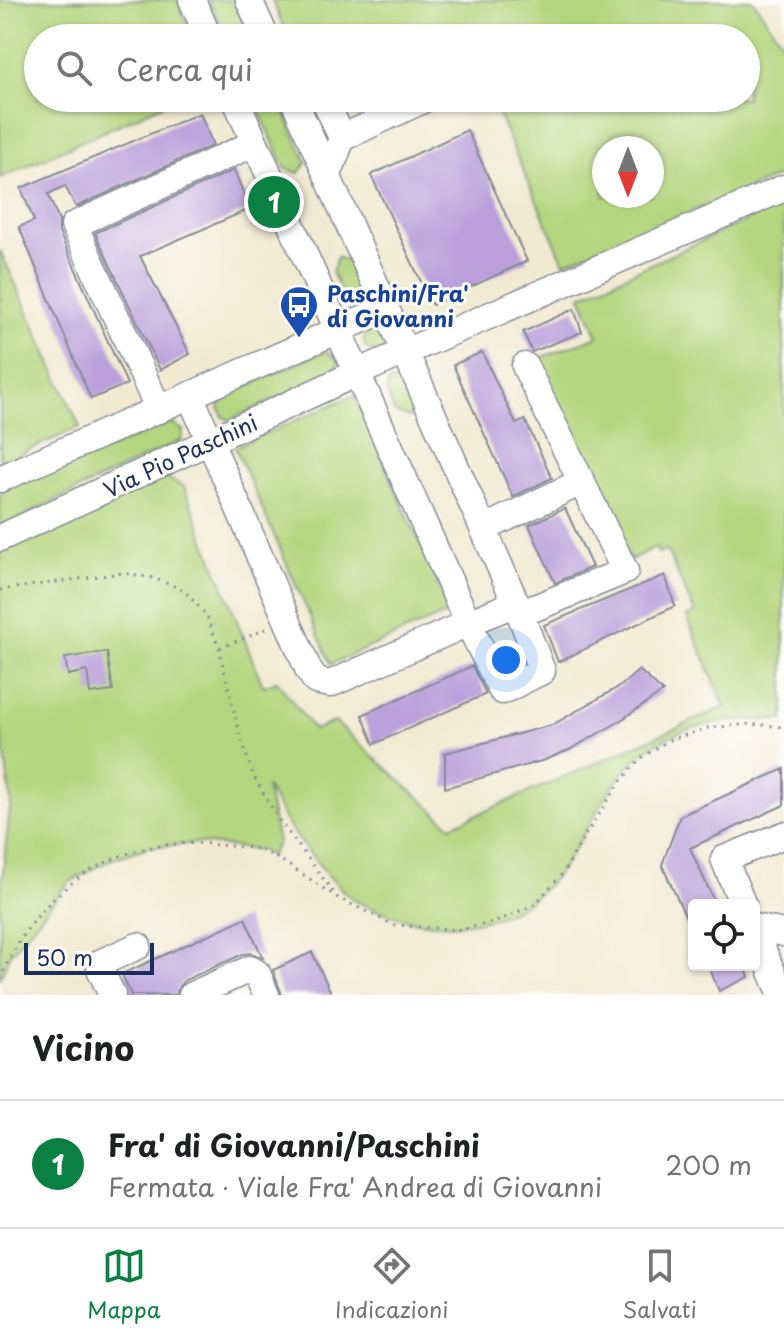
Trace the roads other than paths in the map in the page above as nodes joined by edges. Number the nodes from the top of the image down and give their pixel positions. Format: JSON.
{"nodes":[{"id":1,"x":192,"y":0,"type":"edge"},
{"id":2,"x":249,"y":0,"type":"edge"},
{"id":3,"x":203,"y":24,"type":"edge"},
{"id":4,"x":260,"y":24,"type":"edge"},
{"id":5,"x":241,"y":112,"type":"edge"},
{"id":6,"x":299,"y":112,"type":"edge"},
{"id":7,"x":330,"y":112,"type":"edge"},
{"id":8,"x":397,"y":112,"type":"edge"},
{"id":9,"x":342,"y":138,"type":"junction"},
{"id":10,"x":255,"y":143,"type":"junction"},
{"id":11,"x":328,"y":175,"type":"junction"},
{"id":12,"x":784,"y":188,"type":"edge"},
{"id":13,"x":386,"y":309,"type":"junction"},
{"id":14,"x":339,"y":330,"type":"junction"},
{"id":15,"x":405,"y":352,"type":"junction"},
{"id":16,"x":525,"y":366,"type":"dead end"},
{"id":17,"x":359,"y":372,"type":"junction"},
{"id":18,"x":190,"y":395,"type":"junction"},
{"id":19,"x":159,"y":410,"type":"junction"},
{"id":20,"x":210,"y":441,"type":"junction"},
{"id":21,"x":0,"y":479,"type":"edge"},
{"id":22,"x":581,"y":482,"type":"junction"},
{"id":23,"x":483,"y":529,"type":"junction"},
{"id":24,"x":0,"y":538,"type":"edge"},
{"id":25,"x":518,"y":608,"type":"junction"},
{"id":26,"x":468,"y":623,"type":"junction"},
{"id":27,"x":784,"y":835,"type":"edge"},
{"id":28,"x":741,"y":899,"type":"edge"},
{"id":29,"x":760,"y":929,"type":"edge"},
{"id":30,"x":784,"y":933,"type":"edge"},
{"id":31,"x":760,"y":941,"type":"edge"},
{"id":32,"x":138,"y":946,"type":"dead end"},
{"id":33,"x":781,"y":986,"type":"edge"},
{"id":34,"x":112,"y":995,"type":"edge"},
{"id":35,"x":192,"y":995,"type":"edge"},
{"id":36,"x":266,"y":995,"type":"edge"}],
"edges":[{"from":1,"to":3,"type":"street"},
{"from":2,"to":4,"type":"street"},
{"from":5,"to":10,"type":"street"},
{"from":6,"to":11,"type":"street"},
{"from":7,"to":9,"type":"street"},
{"from":8,"to":9,"type":"street"},
{"from":9,"to":11,"type":"street"},
{"from":10,"to":14,"type":"street"},
{"from":10,"to":19,"type":"street"},
{"from":11,"to":13,"type":"street"},
{"from":12,"to":15,"type":"street","name":"Via Pio Paschini"},
{"from":13,"to":14,"type":"street"},
{"from":13,"to":15,"type":"street"},
{"from":14,"to":17,"type":"street"},
{"from":14,"to":18,"type":"street"},
{"from":15,"to":17,"type":"street","name":"Via Pio Paschini"},
{"from":15,"to":23,"type":"street"},
{"from":16,"to":22,"type":"street"},
{"from":17,"to":20,"type":"street","name":"Via Pio Paschini"},
{"from":17,"to":26,"type":"street"},
{"from":18,"to":19,"type":"street"},
{"from":18,"to":20,"type":"street"},
{"from":19,"to":21,"type":"street"},
{"from":20,"to":24,"type":"street","name":"Via Pio Paschini"},
{"from":20,"to":26,"type":"street"},
{"from":22,"to":23,"type":"street"},
{"from":22,"to":25,"type":"street"},
{"from":23,"to":25,"type":"street"},
{"from":25,"to":26,"type":"street"},
{"from":25,"to":26,"type":"street"},
{"from":27,"to":28,"type":"street"},
{"from":29,"to":30,"type":"street"},
{"from":31,"to":33,"type":"street"},
{"from":32,"to":34,"type":"street"},
{"from":35,"to":36,"type":"street"}]}
